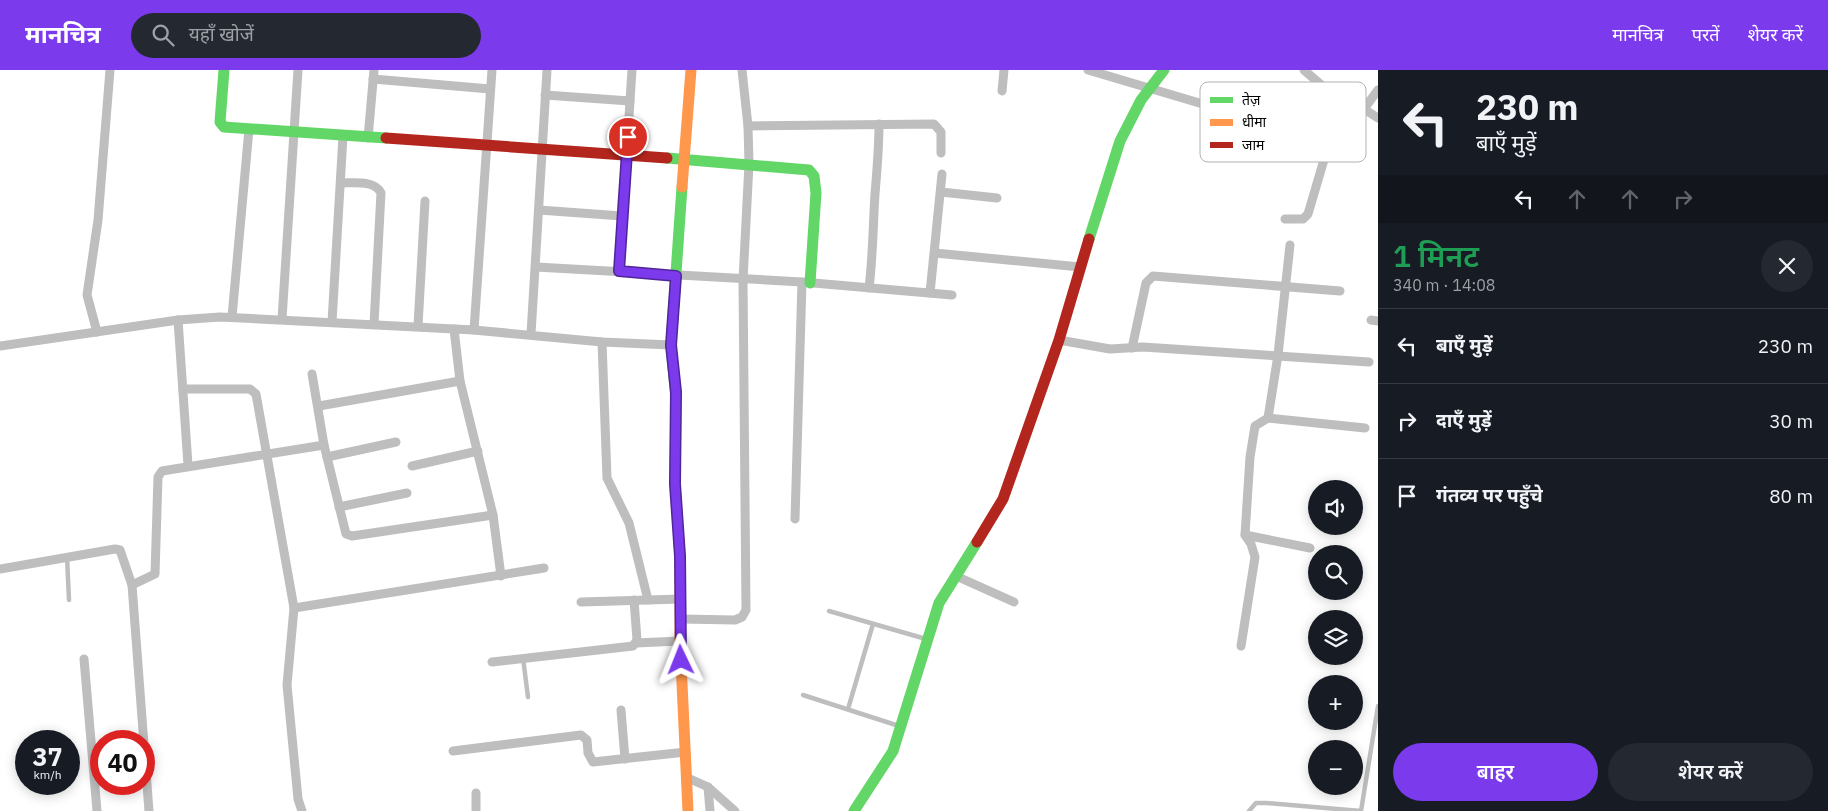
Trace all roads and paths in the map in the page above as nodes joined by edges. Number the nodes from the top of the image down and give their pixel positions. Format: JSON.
{"nodes":[{"id":1,"x":110,"y":70,"type":"edge"},
{"id":2,"x":224,"y":70,"type":"edge"},
{"id":3,"x":298,"y":70,"type":"edge"},
{"id":4,"x":492,"y":70,"type":"edge"},
{"id":5,"x":547,"y":70,"type":"edge"},
{"id":6,"x":632,"y":70,"type":"edge"},
{"id":7,"x":691,"y":70,"type":"edge"},
{"id":8,"x":742,"y":70,"type":"edge"},
{"id":9,"x":1004,"y":70,"type":"edge"},
{"id":10,"x":1088,"y":70,"type":"edge"},
{"id":11,"x":1164,"y":70,"type":"edge"},
{"id":12,"x":1304,"y":70,"type":"edge"},
{"id":13,"x":373,"y":75,"type":"edge"},
{"id":14,"x":1318,"y":82,"type":"edge"},
{"id":15,"x":1149,"y":88,"type":"junction"},
{"id":16,"x":490,"y":89,"type":"junction"},
{"id":17,"x":1378,"y":90,"type":"edge"},
{"id":18,"x":1002,"y":91,"type":"dead end"},
{"id":19,"x":545,"y":95,"type":"junction"},
{"id":20,"x":630,"y":101,"type":"junction"},
{"id":21,"x":1200,"y":103,"type":"edge"},
{"id":22,"x":1366,"y":106,"type":"edge"},
{"id":23,"x":1366,"y":110,"type":"edge"},
{"id":24,"x":1378,"y":118,"type":"edge"},
{"id":25,"x":879,"y":124,"type":"junction"},
{"id":26,"x":748,"y":126,"type":"junction"},
{"id":27,"x":250,"y":129,"type":"junction"},
{"id":28,"x":294,"y":133,"type":"junction"},
{"id":29,"x":343,"y":136,"type":"junction"},
{"id":30,"x":368,"y":138,"type":"junction"},
{"id":31,"x":487,"y":146,"type":"junction"},
{"id":32,"x":543,"y":150,"type":"junction"},
{"id":33,"x":940,"y":153,"type":"dead end"},
{"id":34,"x":627,"y":155,"type":"junction"},
{"id":35,"x":684,"y":159,"type":"junction"},
{"id":36,"x":1323,"y":162,"type":"edge"},
{"id":37,"x":749,"y":164,"type":"junction"},
{"id":38,"x":942,"y":174,"type":"dead end"},
{"id":39,"x":341,"y":183,"type":"junction"},
{"id":40,"x":941,"y":192,"type":"junction"},
{"id":41,"x":997,"y":198,"type":"dead end"},
{"id":42,"x":425,"y":201,"type":"dead end"},
{"id":43,"x":539,"y":210,"type":"junction"},
{"id":44,"x":622,"y":216,"type":"junction"},
{"id":45,"x":1285,"y":219,"type":"dead end"},
{"id":46,"x":1290,"y":245,"type":"dead end"},
{"id":47,"x":935,"y":253,"type":"junction"},
{"id":48,"x":536,"y":267,"type":"junction"},
{"id":49,"x":1080,"y":267,"type":"junction"},
{"id":50,"x":619,"y":271,"type":"junction"},
{"id":51,"x":676,"y":276,"type":"junction"},
{"id":52,"x":743,"y":280,"type":"junction"},
{"id":53,"x":806,"y":283,"type":"junction"},
{"id":54,"x":1285,"y":285,"type":"junction"},
{"id":55,"x":869,"y":288,"type":"junction"},
{"id":56,"x":1340,"y":291,"type":"dead end"},
{"id":57,"x":930,"y":293,"type":"junction"},
{"id":58,"x":952,"y":295,"type":"dead end"},
{"id":59,"x":232,"y":317,"type":"junction"},
{"id":60,"x":282,"y":319,"type":"junction"},
{"id":61,"x":178,"y":320,"type":"junction"},
{"id":62,"x":332,"y":322,"type":"junction"},
{"id":63,"x":374,"y":324,"type":"junction"},
{"id":64,"x":418,"y":326,"type":"junction"},
{"id":65,"x":454,"y":329,"type":"junction"},
{"id":66,"x":474,"y":330,"type":"junction"},
{"id":67,"x":97,"y":332,"type":"junction"},
{"id":68,"x":531,"y":334,"type":"junction"},
{"id":69,"x":1058,"y":340,"type":"junction"},
{"id":70,"x":602,"y":342,"type":"junction"},
{"id":71,"x":671,"y":345,"type":"junction"},
{"id":72,"x":0,"y":346,"type":"edge"},
{"id":73,"x":1132,"y":348,"type":"junction"},
{"id":74,"x":1278,"y":355,"type":"junction"},
{"id":75,"x":1369,"y":362,"type":"dead end"},
{"id":76,"x":312,"y":374,"type":"dead end"},
{"id":77,"x":460,"y":381,"type":"junction"},
{"id":78,"x":183,"y":389,"type":"junction"},
{"id":79,"x":319,"y":406,"type":"junction"},
{"id":80,"x":1268,"y":418,"type":"junction"},
{"id":81,"x":1366,"y":428,"type":"dead end"},
{"id":82,"x":396,"y":442,"type":"dead end"},
{"id":83,"x":324,"y":445,"type":"junction"},
{"id":84,"x":478,"y":451,"type":"junction"},
{"id":85,"x":268,"y":455,"type":"junction"},
{"id":86,"x":327,"y":457,"type":"junction"},
{"id":87,"x":188,"y":465,"type":"junction"},
{"id":88,"x":412,"y":466,"type":"dead end"},
{"id":89,"x":407,"y":494,"type":"dead end"},
{"id":90,"x":339,"y":507,"type":"junction"},
{"id":91,"x":493,"y":515,"type":"junction"},
{"id":92,"x":795,"y":519,"type":"dead end"},
{"id":93,"x":1245,"y":535,"type":"junction"},
{"id":94,"x":1308,"y":548,"type":"edge"},
{"id":95,"x":67,"y":557,"type":"junction"},
{"id":96,"x":0,"y":568,"type":"edge"},
{"id":97,"x":544,"y":568,"type":"dead end"},
{"id":98,"x":501,"y":576,"type":"junction"},
{"id":99,"x":956,"y":576,"type":"junction"},
{"id":100,"x":132,"y":585,"type":"junction"},
{"id":101,"x":680,"y":599,"type":"junction"},
{"id":102,"x":69,"y":600,"type":"dead end"},
{"id":103,"x":634,"y":600,"type":"junction"},
{"id":104,"x":648,"y":600,"type":"junction"},
{"id":105,"x":580,"y":602,"type":"dead end"},
{"id":106,"x":1014,"y":602,"type":"dead end"},
{"id":107,"x":294,"y":608,"type":"junction"},
{"id":108,"x":829,"y":610,"type":"dead end"},
{"id":109,"x":681,"y":620,"type":"junction"},
{"id":110,"x":873,"y":624,"type":"junction"},
{"id":111,"x":928,"y":640,"type":"junction"},
{"id":112,"x":680,"y":641,"type":"junction"},
{"id":113,"x":636,"y":643,"type":"junction"},
{"id":114,"x":1240,"y":646,"type":"dead end"},
{"id":115,"x":523,"y":658,"type":"junction"},
{"id":116,"x":84,"y":659,"type":"dead end"},
{"id":117,"x":492,"y":662,"type":"dead end"},
{"id":118,"x":803,"y":695,"type":"dead end"},
{"id":119,"x":528,"y":697,"type":"dead end"},
{"id":120,"x":1378,"y":706,"type":"edge"},
{"id":121,"x":621,"y":710,"type":"dead end"},
{"id":122,"x":848,"y":710,"type":"junction"},
{"id":123,"x":901,"y":727,"type":"junction"},
{"id":124,"x":92,"y":730,"type":"edge"},
{"id":125,"x":143,"y":730,"type":"edge"},
{"id":126,"x":453,"y":751,"type":"dead end"},
{"id":127,"x":686,"y":752,"type":"junction"},
{"id":128,"x":625,"y":759,"type":"junction"},
{"id":129,"x":688,"y":778,"type":"junction"},
{"id":130,"x":708,"y":787,"type":"junction"},
{"id":131,"x":476,"y":793,"type":"dead end"},
{"id":132,"x":98,"y":795,"type":"edge"},
{"id":133,"x":148,"y":795,"type":"edge"},
{"id":134,"x":1303,"y":809,"type":"edge"},
{"id":135,"x":97,"y":811,"type":"edge"},
{"id":136,"x":149,"y":811,"type":"edge"},
{"id":137,"x":302,"y":811,"type":"edge"},
{"id":138,"x":476,"y":811,"type":"edge"},
{"id":139,"x":688,"y":811,"type":"edge"},
{"id":140,"x":710,"y":811,"type":"edge"},
{"id":141,"x":735,"y":811,"type":"edge"},
{"id":142,"x":854,"y":811,"type":"edge"},
{"id":143,"x":1248,"y":811,"type":"edge"}],
"edges":[{"from":1,"to":67,"type":"street"},
{"from":2,"to":27,"type":"street"},
{"from":3,"to":28,"type":"street"},
{"from":4,"to":16,"type":"street"},
{"from":5,"to":19,"type":"street"},
{"from":6,"to":20,"type":"street"},
{"from":7,"to":35,"type":"street"},
{"from":8,"to":26,"type":"street"},
{"from":9,"to":18,"type":"street"},
{"from":10,"to":15,"type":"street"},
{"from":11,"to":15,"type":"street"},
{"from":12,"to":14,"type":"street"},
{"from":13,"to":16,"type":"street"},
{"from":13,"to":30,"type":"street"},
{"from":15,"to":21,"type":"street"},
{"from":15,"to":49,"type":"street"},
{"from":16,"to":31,"type":"street"},
{"from":17,"to":22,"type":"street"},
{"from":19,"to":20,"type":"street"},
{"from":19,"to":32,"type":"street"},
{"from":20,"to":34,"type":"street"},
{"from":23,"to":24,"type":"street"},
{"from":25,"to":26,"type":"street"},
{"from":25,"to":33,"type":"street"},
{"from":25,"to":55,"type":"street"},
{"from":26,"to":37,"type":"street"},
{"from":27,"to":28,"type":"street"},
{"from":27,"to":59,"type":"street"},
{"from":28,"to":29,"type":"street"},
{"from":28,"to":60,"type":"street"},
{"from":29,"to":30,"type":"street"},
{"from":29,"to":39,"type":"street"},
{"from":30,"to":31,"type":"street"},
{"from":31,"to":32,"type":"street"},
{"from":31,"to":66,"type":"street"},
{"from":32,"to":34,"type":"street"},
{"from":32,"to":43,"type":"street"},
{"from":34,"to":35,"type":"street"},
{"from":34,"to":44,"type":"street"},
{"from":35,"to":37,"type":"street"},
{"from":35,"to":51,"type":"street"},
{"from":36,"to":45,"type":"street"},
{"from":37,"to":52,"type":"street"},
{"from":37,"to":53,"type":"street"},
{"from":38,"to":40,"type":"street"},
{"from":39,"to":62,"type":"street"},
{"from":39,"to":63,"type":"street"},
{"from":40,"to":41,"type":"street"},
{"from":40,"to":47,"type":"street"},
{"from":42,"to":64,"type":"street"},
{"from":43,"to":44,"type":"street"},
{"from":43,"to":48,"type":"street"},
{"from":44,"to":50,"type":"street"},
{"from":46,"to":54,"type":"street"},
{"from":47,"to":49,"type":"street"},
{"from":47,"to":57,"type":"street"},
{"from":48,"to":50,"type":"street"},
{"from":48,"to":68,"type":"street"},
{"from":49,"to":69,"type":"street"},
{"from":50,"to":51,"type":"street"},
{"from":51,"to":52,"type":"street"},
{"from":51,"to":71,"type":"street"},
{"from":52,"to":53,"type":"street"},
{"from":52,"to":109,"type":"street"},
{"from":53,"to":55,"type":"street"},
{"from":53,"to":92,"type":"street"},
{"from":54,"to":56,"type":"street"},
{"from":54,"to":73,"type":"street"},
{"from":54,"to":74,"type":"street"},
{"from":55,"to":57,"type":"street"},
{"from":57,"to":58,"type":"street"},
{"from":59,"to":60,"type":"street"},
{"from":59,"to":61,"type":"street"},
{"from":60,"to":62,"type":"street"},
{"from":61,"to":67,"type":"street"},
{"from":61,"to":78,"type":"street"},
{"from":62,"to":63,"type":"street"},
{"from":63,"to":64,"type":"street"},
{"from":64,"to":65,"type":"street"},
{"from":65,"to":66,"type":"street"},
{"from":65,"to":77,"type":"street"},
{"from":66,"to":68,"type":"street"},
{"from":67,"to":72,"type":"street"},
{"from":68,"to":70,"type":"street"},
{"from":69,"to":73,"type":"street"},
{"from":69,"to":99,"type":"street"},
{"from":70,"to":71,"type":"street"},
{"from":70,"to":104,"type":"street"},
{"from":71,"to":101,"type":"street"},
{"from":73,"to":74,"type":"street"},
{"from":74,"to":75,"type":"street"},
{"from":74,"to":80,"type":"street"},
{"from":76,"to":79,"type":"street"},
{"from":77,"to":79,"type":"street"},
{"from":77,"to":84,"type":"street"},
{"from":78,"to":85,"type":"street"},
{"from":78,"to":87,"type":"street"},
{"from":79,"to":83,"type":"street"},
{"from":80,"to":81,"type":"street"},
{"from":80,"to":93,"type":"street"},
{"from":82,"to":86,"type":"street"},
{"from":83,"to":85,"type":"street"},
{"from":83,"to":86,"type":"street"},
{"from":84,"to":88,"type":"street"},
{"from":84,"to":91,"type":"street"},
{"from":85,"to":87,"type":"street"},
{"from":85,"to":107,"type":"street"},
{"from":86,"to":90,"type":"street"},
{"from":87,"to":100,"type":"street"},
{"from":89,"to":90,"type":"street"},
{"from":90,"to":91,"type":"street"},
{"from":91,"to":98,"type":"street"},
{"from":93,"to":94,"type":"street"},
{"from":93,"to":114,"type":"street"},
{"from":95,"to":96,"type":"street"},
{"from":95,"to":100,"type":"street"},
{"from":95,"to":102,"type":"lane"},
{"from":97,"to":98,"type":"street"},
{"from":98,"to":107,"type":"street"},
{"from":99,"to":106,"type":"street"},
{"from":99,"to":111,"type":"street"},
{"from":100,"to":125,"type":"street"},
{"from":101,"to":104,"type":"street"},
{"from":101,"to":109,"type":"street"},
{"from":103,"to":104,"type":"street"},
{"from":103,"to":105,"type":"street"},
{"from":103,"to":113,"type":"street"},
{"from":107,"to":137,"type":"street"},
{"from":108,"to":110,"type":"lane"},
{"from":109,"to":112,"type":"street"},
{"from":110,"to":111,"type":"lane"},
{"from":110,"to":122,"type":"lane"},
{"from":111,"to":123,"type":"street"},
{"from":112,"to":113,"type":"street"},
{"from":112,"to":127,"type":"street"},
{"from":113,"to":115,"type":"street"},
{"from":115,"to":117,"type":"street"},
{"from":115,"to":119,"type":"lane"},
{"from":116,"to":124,"type":"street"},
{"from":118,"to":122,"type":"lane"},
{"from":120,"to":134,"type":"lane"},
{"from":121,"to":128,"type":"street"},
{"from":122,"to":123,"type":"lane"},
{"from":123,"to":142,"type":"street"},
{"from":126,"to":128,"type":"street"},
{"from":127,"to":128,"type":"street"},
{"from":127,"to":129,"type":"street"},
{"from":129,"to":130,"type":"street"},
{"from":129,"to":139,"type":"street"},
{"from":130,"to":140,"type":"street"},
{"from":130,"to":141,"type":"street"},
{"from":131,"to":138,"type":"street"},
{"from":132,"to":135,"type":"street"},
{"from":133,"to":136,"type":"street"},
{"from":134,"to":143,"type":"lane"}]}
